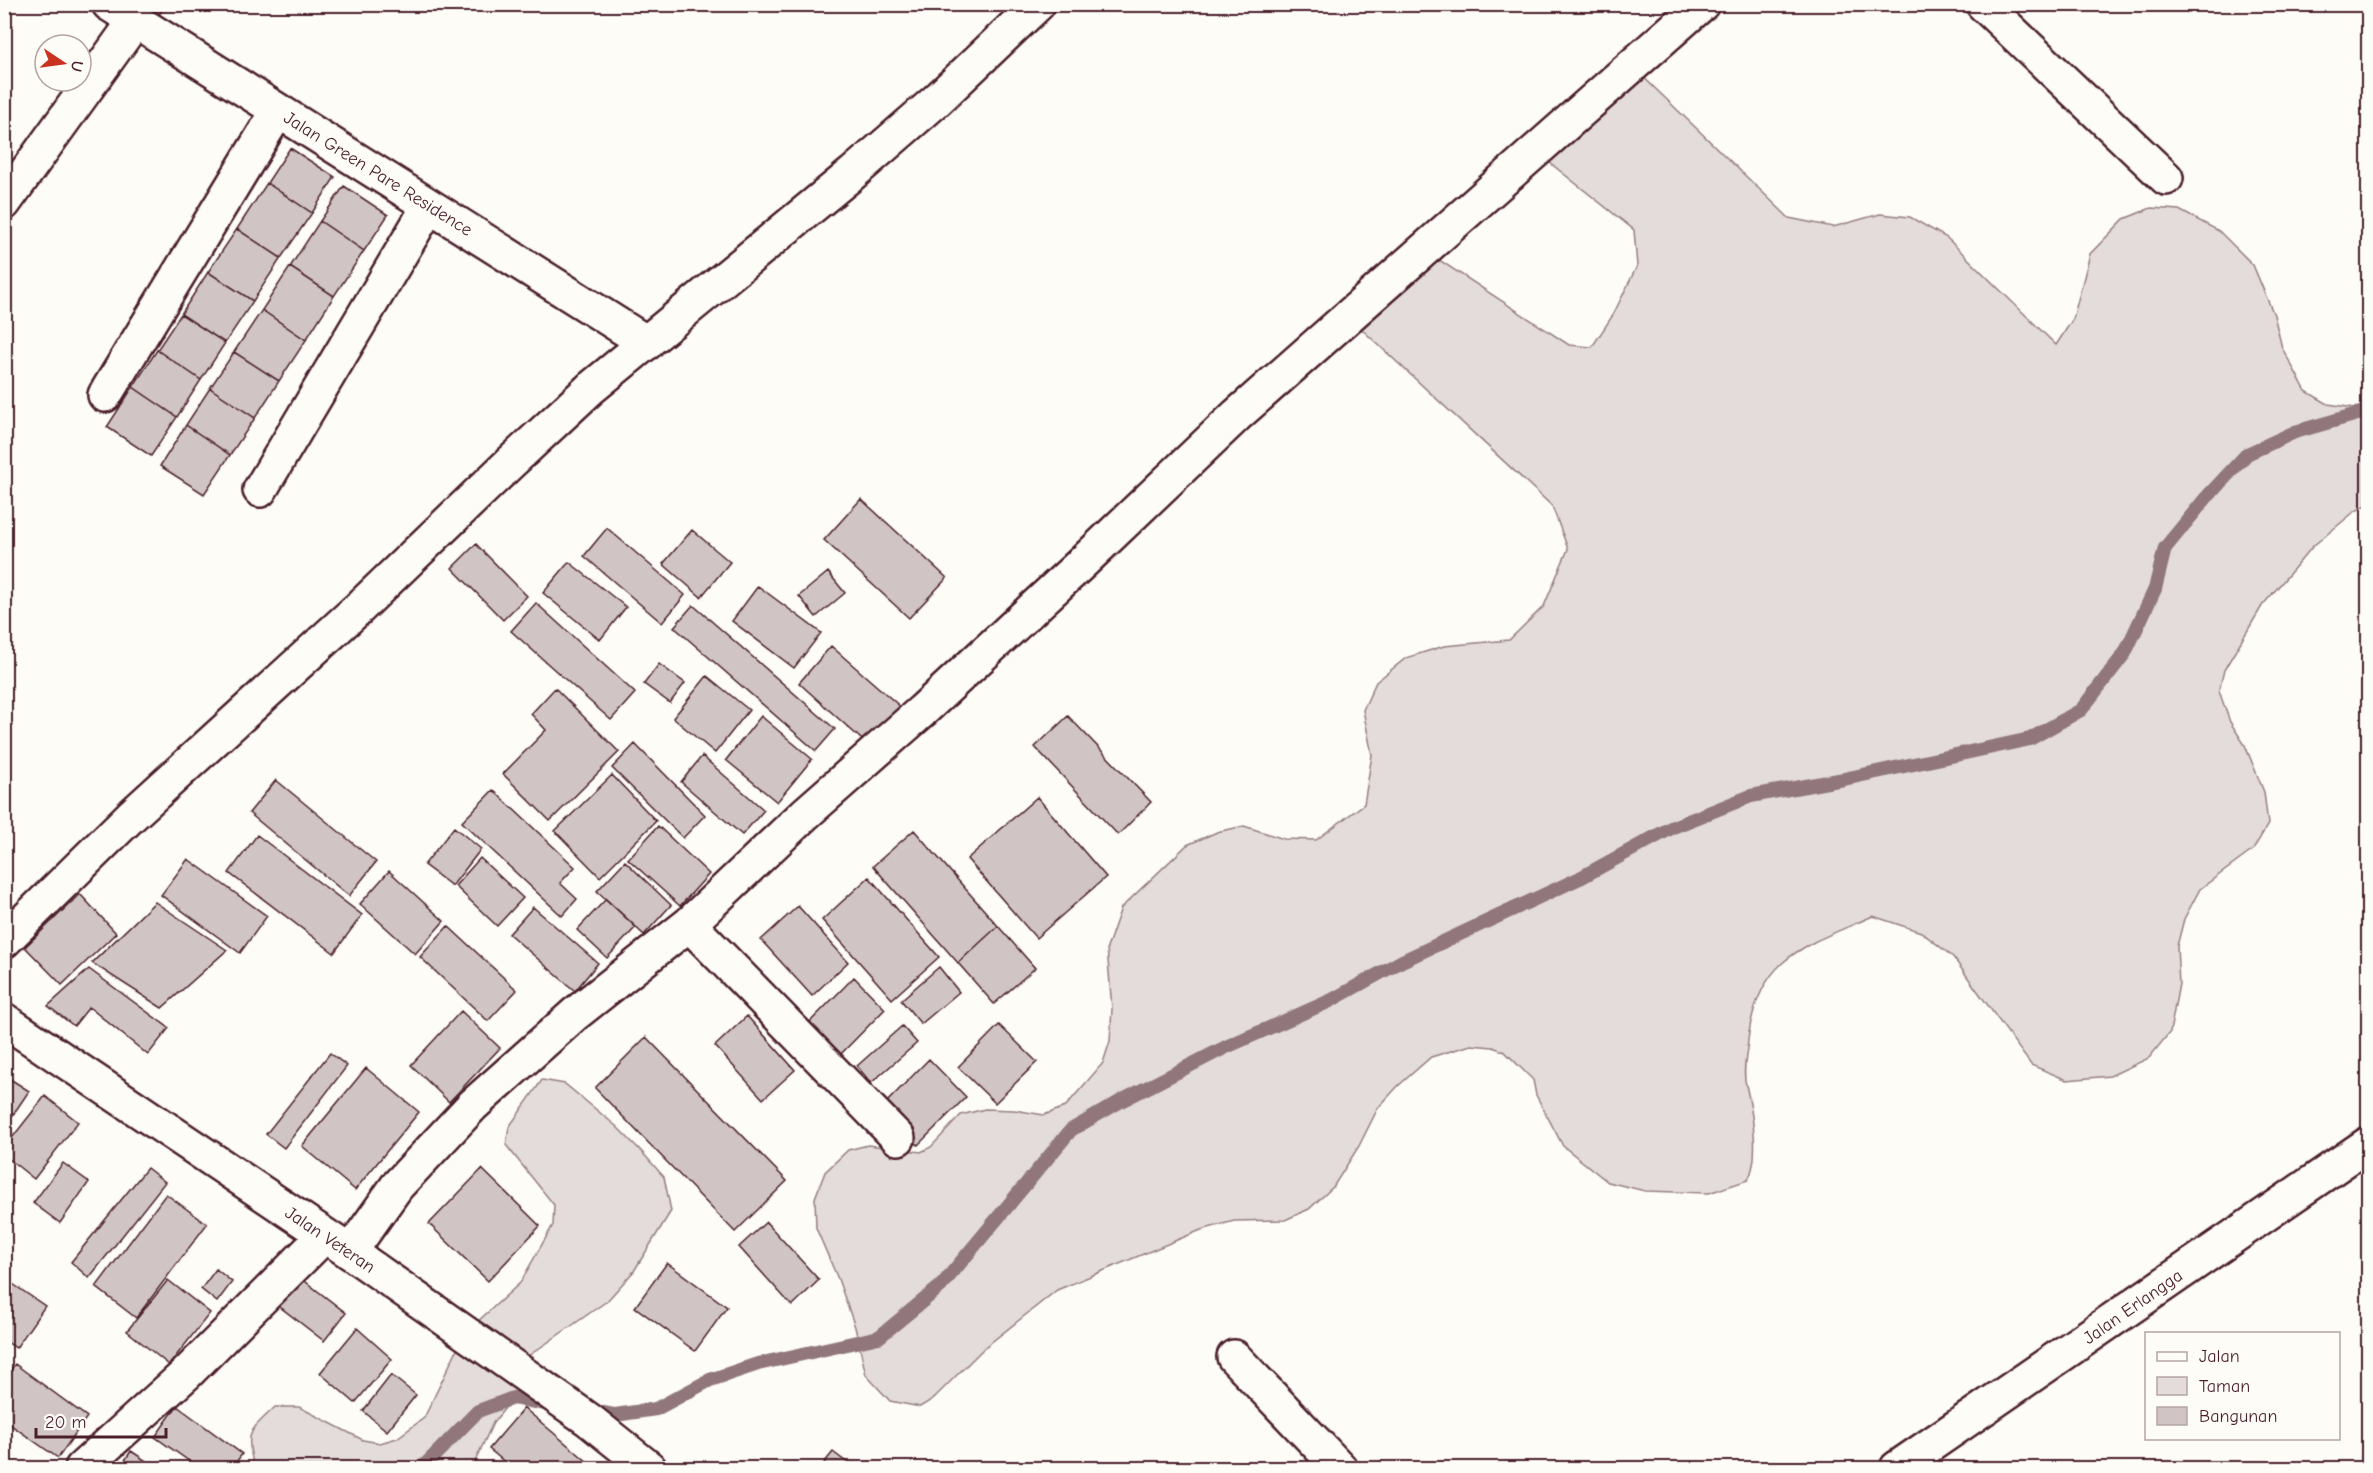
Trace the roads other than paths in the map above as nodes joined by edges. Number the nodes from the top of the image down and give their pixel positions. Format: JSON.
{"nodes":[{"id":1,"x":1038,"y":4,"type":"edge"},
{"id":2,"x":1702,"y":4,"type":"edge"},
{"id":3,"x":1983,"y":4,"type":"edge"},
{"id":4,"x":122,"y":13,"type":"edge"},
{"id":5,"x":278,"y":111,"type":"junction"},
{"id":6,"x":2166,"y":178,"type":"dead end"},
{"id":7,"x":4,"y":203,"type":"edge"},
{"id":8,"x":429,"y":206,"type":"junction"},
{"id":9,"x":647,"y":343,"type":"junction"},
{"id":10,"x":105,"y":395,"type":"dead end"},
{"id":11,"x":260,"y":490,"type":"dead end"},
{"id":12,"x":689,"y":924,"type":"junction"},
{"id":13,"x":4,"y":941,"type":"edge"},
{"id":14,"x":4,"y":1020,"type":"edge"},
{"id":15,"x":898,"y":1138,"type":"dead end"},
{"id":16,"x":2368,"y":1144,"type":"edge"},
{"id":17,"x":337,"y":1244,"type":"junction"},
{"id":18,"x":1234,"y":1357,"type":"dead end"},
{"id":19,"x":82,"y":1468,"type":"edge"},
{"id":20,"x":649,"y":1468,"type":"edge"},
{"id":21,"x":1340,"y":1468,"type":"edge"},
{"id":22,"x":1897,"y":1468,"type":"edge"}],
"edges":[{"from":1,"to":9,"type":"street"},
{"from":2,"to":12,"type":"street"},
{"from":3,"to":6,"type":"street"},
{"from":4,"to":5,"type":"street","name":"Jalan Green Pare Residence"},
{"from":4,"to":7,"type":"street"},
{"from":5,"to":8,"type":"street","name":"Jalan Green Pare Residence"},
{"from":5,"to":10,"type":"street"},
{"from":8,"to":9,"type":"street","name":"Jalan Green Pare Residence"},
{"from":8,"to":11,"type":"street"},
{"from":9,"to":13,"type":"street"},
{"from":12,"to":15,"type":"street"},
{"from":12,"to":17,"type":"street"},
{"from":14,"to":17,"type":"street","name":"Jalan Veteran"},
{"from":16,"to":22,"type":"street","name":"Jalan Erlangga"},
{"from":17,"to":19,"type":"street"},
{"from":17,"to":20,"type":"street","name":"Jalan Veteran"},
{"from":18,"to":21,"type":"street"}]}
